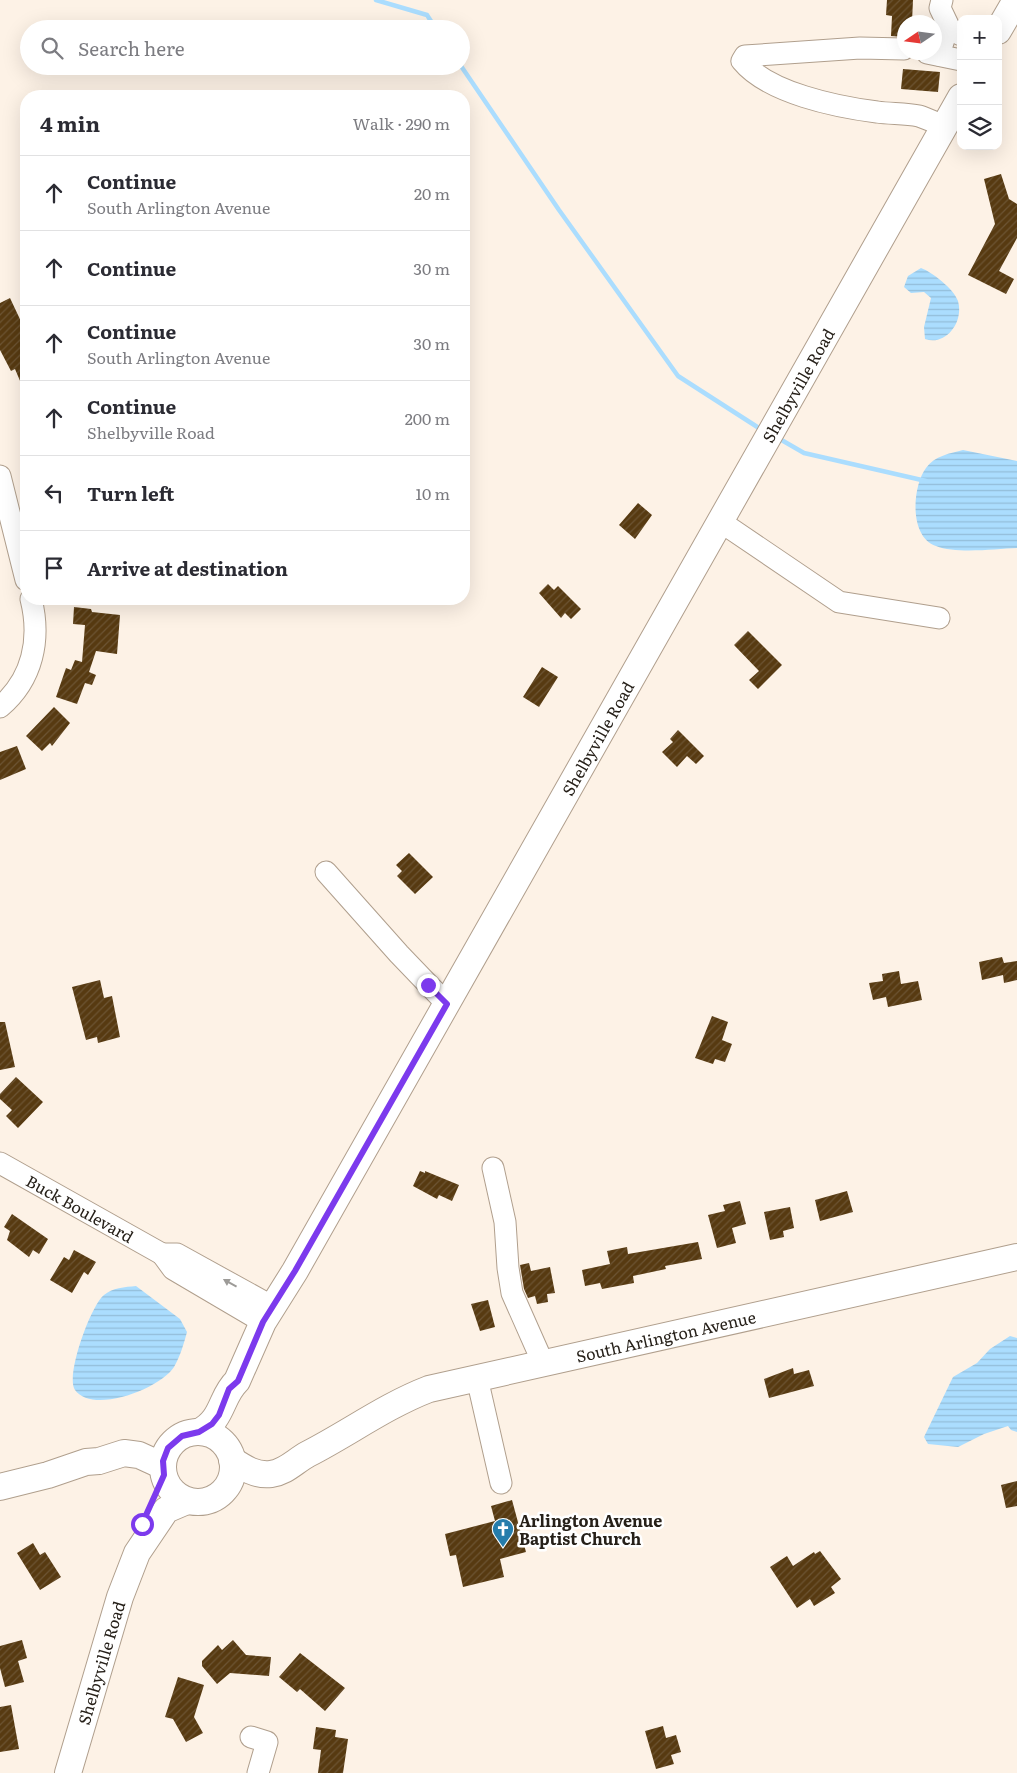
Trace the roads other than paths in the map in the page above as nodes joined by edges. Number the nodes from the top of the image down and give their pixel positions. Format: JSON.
{"nodes":[{"id":1,"x":942,"y":0,"type":"edge"},
{"id":2,"x":1010,"y":2,"type":"edge"},
{"id":3,"x":1002,"y":21,"type":"edge"},
{"id":4,"x":955,"y":32,"type":"edge"},
{"id":5,"x":942,"y":40,"type":"edge"},
{"id":6,"x":897,"y":49,"type":"edge"},
{"id":7,"x":942,"y":56,"type":"edge"},
{"id":8,"x":957,"y":59,"type":"edge"},
{"id":9,"x":957,"y":104,"type":"edge"},
{"id":10,"x":944,"y":126,"type":"junction"},
{"id":11,"x":0,"y":476,"type":"edge"},
{"id":12,"x":721,"y":522,"type":"junction"},
{"id":13,"x":20,"y":556,"type":"edge"},
{"id":14,"x":32,"y":605,"type":"edge"},
{"id":15,"x":939,"y":618,"type":"dead end"},
{"id":16,"x":0,"y":707,"type":"edge"},
{"id":17,"x":326,"y":872,"type":"dead end"},
{"id":18,"x":447,"y":1004,"type":"junction"},
{"id":19,"x":0,"y":1163,"type":"edge"},
{"id":20,"x":494,"y":1168,"type":"dead end"},
{"id":21,"x":1017,"y":1257,"type":"edge"},
{"id":22,"x":268,"y":1314,"type":"junction"},
{"id":23,"x":543,"y":1363,"type":"junction"},
{"id":24,"x":477,"y":1378,"type":"junction"},
{"id":25,"x":238,"y":1381,"type":"junction"},
{"id":26,"x":189,"y":1435,"type":"junction"},
{"id":27,"x":327,"y":1446,"type":"junction"},
{"id":28,"x":231,"y":1455,"type":"junction"},
{"id":29,"x":86,"y":1462,"type":"junction"},
{"id":30,"x":163,"y":1470,"type":"junction"},
{"id":31,"x":501,"y":1484,"type":"dead end"},
{"id":32,"x":0,"y":1487,"type":"edge"},
{"id":33,"x":218,"y":1496,"type":"junction"},
{"id":34,"x":187,"y":1501,"type":"junction"},
{"id":35,"x":137,"y":1553,"type":"junction"},
{"id":36,"x":251,"y":1737,"type":"dead end"},
{"id":37,"x":68,"y":1773,"type":"edge"},
{"id":38,"x":258,"y":1773,"type":"edge"}],
"edges":[{"from":1,"to":4,"type":"street"},
{"from":2,"to":3,"type":"main road"},
{"from":4,"to":5,"type":"street"},
{"from":6,"to":10,"type":"street"},
{"from":7,"to":8,"type":"street"},
{"from":9,"to":10,"type":"main road","name":"Shelbyville Road"},
{"from":10,"to":12,"type":"main road","name":"Shelbyville Road"},
{"from":11,"to":13,"type":"street"},
{"from":12,"to":15,"type":"street"},
{"from":12,"to":18,"type":"main road","name":"Shelbyville Road"},
{"from":14,"to":16,"type":"street"},
{"from":17,"to":18,"type":"street"},
{"from":18,"to":22,"type":"main road","name":"Shelbyville Road"},
{"from":19,"to":22,"type":"street","name":"Buck Boulevard"},
{"from":20,"to":23,"type":"street"},
{"from":21,"to":23,"type":"main road","name":"South Arlington Avenue"},
{"from":22,"to":25,"type":"main road","name":"Shelbyville Road"},
{"from":23,"to":24,"type":"main road","name":"South Arlington Avenue"},
{"from":24,"to":27,"type":"main road","name":"South Arlington Avenue"},
{"from":24,"to":31,"type":"street"},
{"from":25,"to":26,"type":"main road"},
{"from":25,"to":28,"type":"main road"},
{"from":26,"to":28,"type":"main road"},
{"from":26,"to":29,"type":"main road"},
{"from":26,"to":30,"type":"main road"},
{"from":27,"to":28,"type":"main road","name":"South Arlington Avenue"},
{"from":27,"to":33,"type":"main road","name":"South Arlington Avenue"},
{"from":28,"to":33,"type":"main road"},
{"from":29,"to":30,"type":"main road"},
{"from":29,"to":32,"type":"main road"},
{"from":30,"to":34,"type":"main road"},
{"from":30,"to":35,"type":"main road"},
{"from":33,"to":34,"type":"main road"},
{"from":34,"to":35,"type":"main road"},
{"from":35,"to":37,"type":"main road","name":"Shelbyville Road"},
{"from":36,"to":38,"type":"street"}]}
